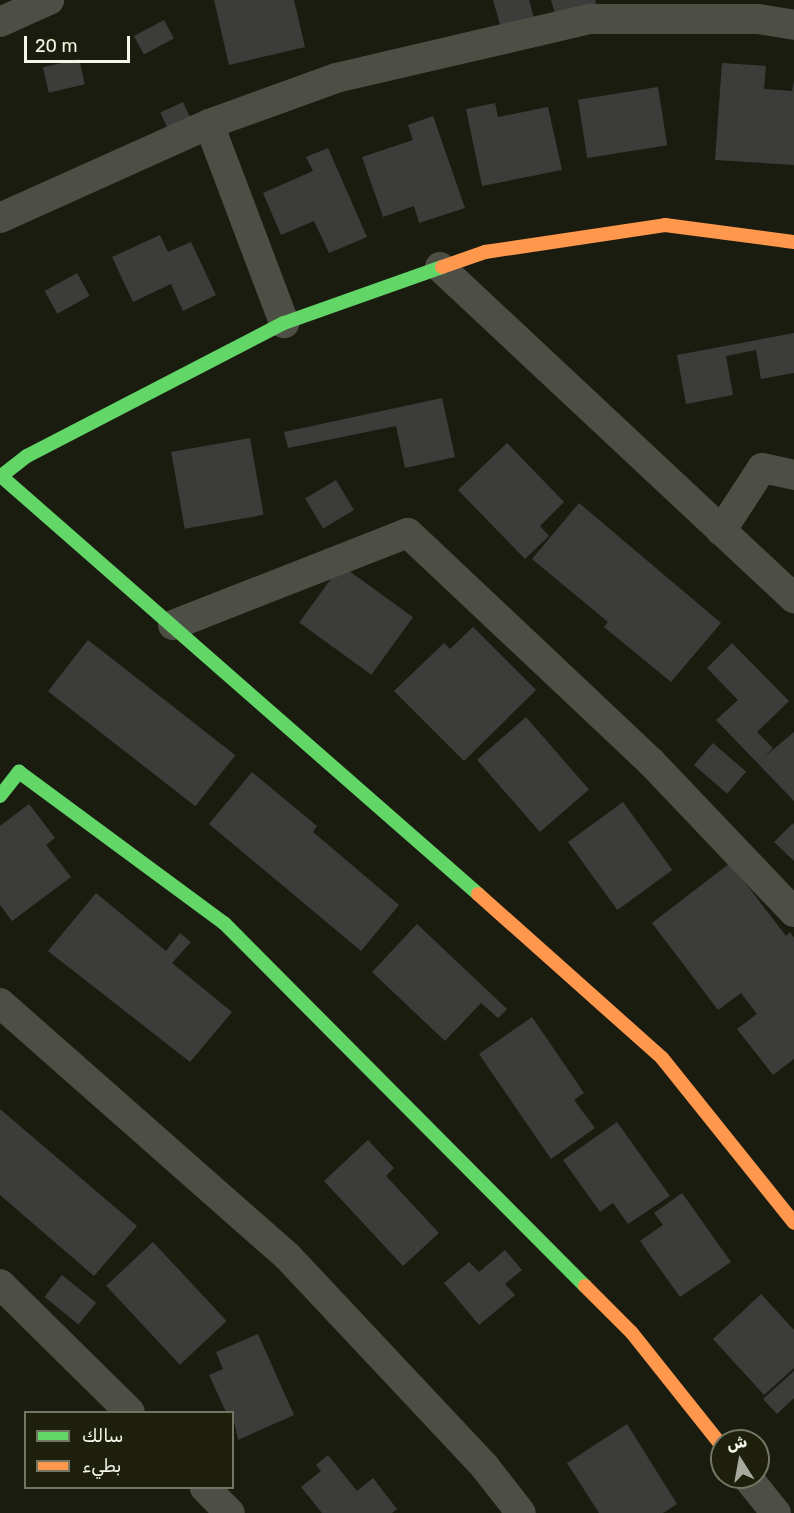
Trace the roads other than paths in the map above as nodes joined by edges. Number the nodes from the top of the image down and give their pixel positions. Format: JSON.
{"nodes":[{"id":1,"x":49,"y":0,"type":"edge"},
{"id":2,"x":0,"y":22,"type":"edge"},
{"id":3,"x":794,"y":25,"type":"edge"},
{"id":4,"x":209,"y":124,"type":"junction"},
{"id":5,"x":0,"y":218,"type":"edge"},
{"id":6,"x":794,"y":242,"type":"edge"},
{"id":7,"x":440,"y":267,"type":"junction"},
{"id":8,"x":284,"y":323,"type":"junction"},
{"id":9,"x":794,"y":475,"type":"edge"},
{"id":10,"x":1,"y":476,"type":"edge"},
{"id":11,"x":721,"y":531,"type":"junction"},
{"id":12,"x":794,"y":598,"type":"edge"},
{"id":13,"x":173,"y":625,"type":"junction"},
{"id":14,"x":0,"y":796,"type":"edge"},
{"id":15,"x":794,"y":912,"type":"edge"},
{"id":16,"x":0,"y":1003,"type":"edge"},
{"id":17,"x":794,"y":1223,"type":"edge"},
{"id":18,"x":0,"y":1284,"type":"edge"},
{"id":19,"x":128,"y":1411,"type":"edge"},
{"id":20,"x":710,"y":1431,"type":"edge"},
{"id":21,"x":206,"y":1489,"type":"edge"},
{"id":22,"x":757,"y":1489,"type":"edge"},
{"id":23,"x":230,"y":1513,"type":"edge"},
{"id":24,"x":521,"y":1513,"type":"edge"},
{"id":25,"x":776,"y":1513,"type":"edge"}],
"edges":[{"from":1,"to":2,"type":"street"},
{"from":3,"to":4,"type":"street"},
{"from":4,"to":5,"type":"street"},
{"from":4,"to":8,"type":"street"},
{"from":6,"to":7,"type":"street"},
{"from":7,"to":8,"type":"street"},
{"from":7,"to":11,"type":"street"},
{"from":8,"to":10,"type":"street"},
{"from":9,"to":11,"type":"street"},
{"from":10,"to":13,"type":"street"},
{"from":11,"to":12,"type":"street"},
{"from":13,"to":15,"type":"street"},
{"from":13,"to":17,"type":"street"},
{"from":14,"to":20,"type":"street"},
{"from":16,"to":24,"type":"street"},
{"from":18,"to":19,"type":"street"},
{"from":21,"to":23,"type":"street"},
{"from":22,"to":25,"type":"street"}]}
